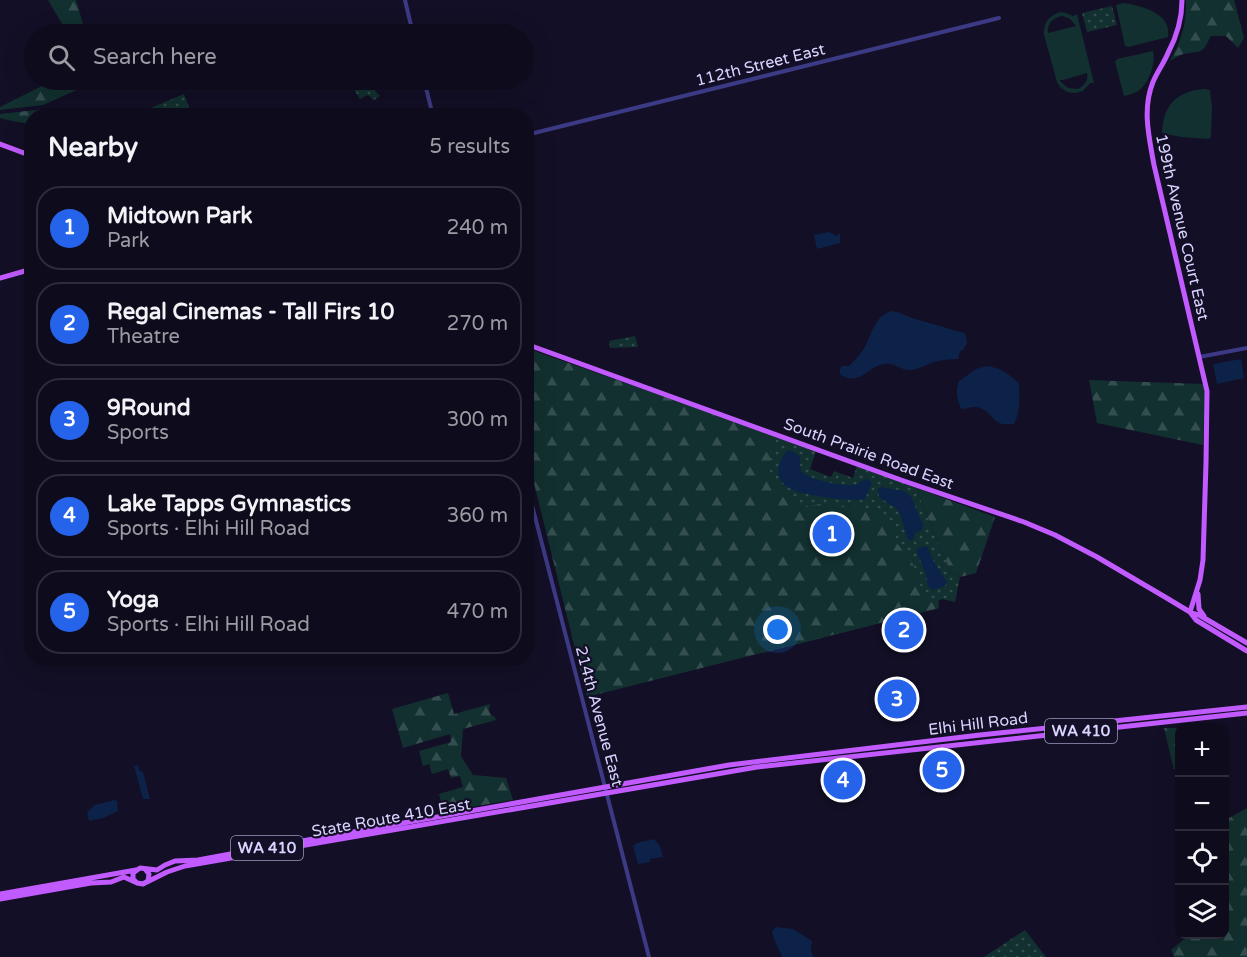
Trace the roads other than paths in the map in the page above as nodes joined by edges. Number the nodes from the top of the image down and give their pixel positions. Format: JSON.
{"nodes":[{"id":1,"x":405,"y":0,"type":"edge"},
{"id":2,"x":1182,"y":0,"type":"edge"},
{"id":3,"x":999,"y":18,"type":"dead end"},
{"id":4,"x":411,"y":24,"type":"edge"},
{"id":5,"x":426,"y":90,"type":"edge"},
{"id":6,"x":430,"y":108,"type":"edge"},
{"id":7,"x":534,"y":133,"type":"edge"},
{"id":8,"x":0,"y":144,"type":"edge"},
{"id":9,"x":24,"y":153,"type":"edge"},
{"id":10,"x":24,"y":272,"type":"edge"},
{"id":11,"x":0,"y":278,"type":"edge"},
{"id":12,"x":534,"y":347,"type":"edge"},
{"id":13,"x":1247,"y":348,"type":"edge"},
{"id":14,"x":1199,"y":357,"type":"junction"},
{"id":15,"x":534,"y":512,"type":"edge"},
{"id":16,"x":1197,"y":591,"type":"junction"},
{"id":17,"x":1190,"y":612,"type":"junction"},
{"id":18,"x":1207,"y":620,"type":"junction"},
{"id":19,"x":1247,"y":643,"type":"edge"},
{"id":20,"x":1247,"y":651,"type":"edge"},
{"id":21,"x":1247,"y":707,"type":"edge"},
{"id":22,"x":1247,"y":713,"type":"edge"},
{"id":23,"x":607,"y":790,"type":"junction"},
{"id":24,"x":145,"y":869,"type":"junction"},
{"id":25,"x":136,"y":870,"type":"junction"},
{"id":26,"x":135,"y":882,"type":"junction"},
{"id":27,"x":147,"y":882,"type":"junction"},
{"id":28,"x":0,"y":894,"type":"edge"},
{"id":29,"x":0,"y":899,"type":"edge"},
{"id":30,"x":649,"y":957,"type":"edge"}],
"edges":[{"from":1,"to":4,"type":"street"},
{"from":2,"to":14,"type":"main road","name":"199th Avenue Court East"},
{"from":3,"to":7,"type":"street","name":"112th Street East"},
{"from":5,"to":6,"type":"street"},
{"from":8,"to":9,"type":"main road"},
{"from":10,"to":11,"type":"main road"},
{"from":12,"to":17,"type":"main road","name":"South Prairie Road East"},
{"from":13,"to":14,"type":"street"},
{"from":14,"to":16,"type":"main road","name":"199th Avenue Court East"},
{"from":15,"to":23,"type":"street","name":"214th Avenue East"},
{"from":16,"to":17,"type":"main road","name":"199th Avenue Court East"},
{"from":16,"to":18,"type":"main road"},
{"from":17,"to":18,"type":"main road","name":"South Prairie Road East"},
{"from":17,"to":20,"type":"main road","name":"South Prairie Road East"},
{"from":18,"to":19,"type":"main road","name":"South Prairie Road East"},
{"from":21,"to":23,"type":"main road","name":"Elhi Hill Road","number":"WA 410"},
{"from":22,"to":23,"type":"main road","name":"Elhi Hill Road","number":"WA 410"},
{"from":23,"to":24,"type":"main road","name":"State Route 410 East","number":"WA 410"},
{"from":23,"to":27,"type":"main road","name":"State Route 410 East","number":"WA 410"},
{"from":23,"to":30,"type":"street","name":"214th Avenue East"},
{"from":24,"to":25,"type":"main road","number":"WA 410"},
{"from":24,"to":27,"type":"main road"},
{"from":25,"to":26,"type":"main road"},
{"from":25,"to":28,"type":"main road","number":"WA 410"},
{"from":26,"to":27,"type":"main road","number":"WA 410"},
{"from":26,"to":29,"type":"main road","number":"WA 410"}]}
